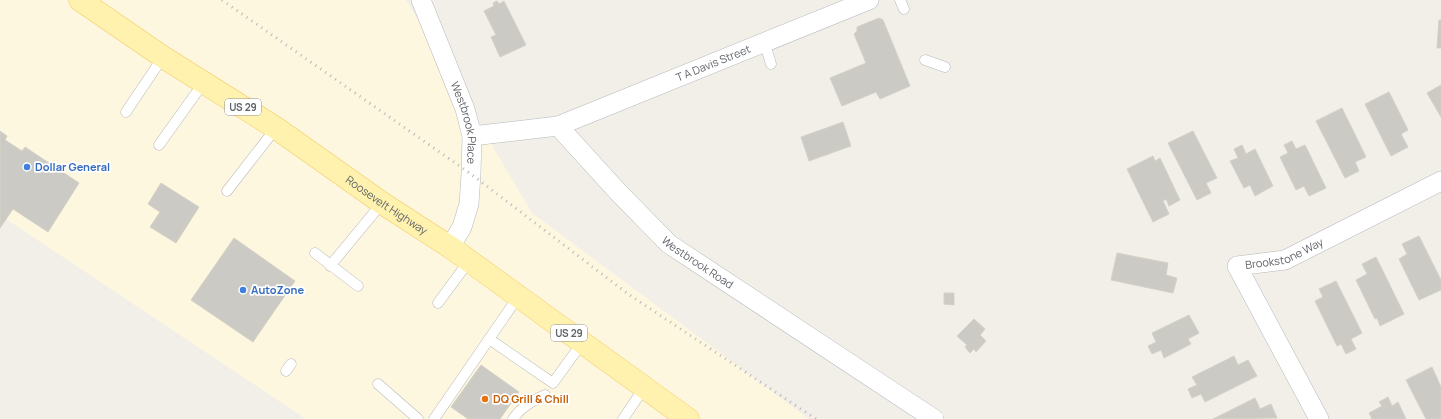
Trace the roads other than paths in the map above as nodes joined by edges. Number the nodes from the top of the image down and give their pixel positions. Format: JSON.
{"nodes":[{"id":1,"x":80,"y":0,"type":"edge"},
{"id":2,"x":421,"y":0,"type":"edge"},
{"id":3,"x":869,"y":0,"type":"edge"},
{"id":4,"x":764,"y":41,"type":"junction"},
{"id":5,"x":163,"y":57,"type":"junction"},
{"id":6,"x":925,"y":60,"type":"dead end"},
{"id":7,"x":771,"y":64,"type":"dead end"},
{"id":8,"x":945,"y":67,"type":"dead end"},
{"id":9,"x":204,"y":82,"type":"junction"},
{"id":10,"x":126,"y":112,"type":"dead end"},
{"id":11,"x":558,"y":126,"type":"junction"},
{"id":12,"x":276,"y":128,"type":"junction"},
{"id":13,"x":472,"y":136,"type":"junction"},
{"id":14,"x":159,"y":145,"type":"dead end"},
{"id":15,"x":1441,"y":181,"type":"edge"},
{"id":16,"x":227,"y":192,"type":"dead end"},
{"id":17,"x":382,"y":203,"type":"junction"},
{"id":18,"x":450,"y":247,"type":"junction"},
{"id":19,"x":315,"y":253,"type":"dead end"},
{"id":20,"x":469,"y":261,"type":"junction"},
{"id":21,"x":330,"y":266,"type":"junction"},
{"id":22,"x":358,"y":286,"type":"dead end"},
{"id":23,"x":518,"y":297,"type":"junction"},
{"id":24,"x":438,"y":303,"type":"dead end"},
{"id":25,"x":489,"y":339,"type":"junction"},
{"id":26,"x":582,"y":343,"type":"junction"},
{"id":27,"x":378,"y":384,"type":"dead end"},
{"id":28,"x":644,"y":388,"type":"junction"},
{"id":29,"x":545,"y":396,"type":"dead end"},
{"id":30,"x":418,"y":419,"type":"edge"},
{"id":31,"x":434,"y":419,"type":"edge"},
{"id":32,"x":513,"y":419,"type":"edge"},
{"id":33,"x":623,"y":419,"type":"edge"},
{"id":34,"x":688,"y":419,"type":"edge"},
{"id":35,"x":934,"y":419,"type":"edge"},
{"id":36,"x":1319,"y":419,"type":"edge"}],
"edges":[{"from":1,"to":5,"type":"main road","name":"Roosevelt Highway","number":"US 29"},
{"from":2,"to":13,"type":"street","name":"Westbrook Place"},
{"from":3,"to":4,"type":"street","name":"T A Davis Street"},
{"from":4,"to":7,"type":"lane"},
{"from":4,"to":11,"type":"street","name":"T A Davis Street"},
{"from":5,"to":9,"type":"main road","name":"Roosevelt Highway","number":"US 29"},
{"from":5,"to":10,"type":"lane"},
{"from":6,"to":8,"type":"lane"},
{"from":9,"to":12,"type":"main road","name":"Roosevelt Highway","number":"US 29"},
{"from":9,"to":14,"type":"lane"},
{"from":11,"to":13,"type":"street"},
{"from":11,"to":35,"type":"street","name":"Westbrook Road"},
{"from":12,"to":16,"type":"lane"},
{"from":12,"to":17,"type":"main road","name":"Roosevelt Highway","number":"US 29"},
{"from":13,"to":18,"type":"street","name":"Westbrook Place"},
{"from":15,"to":36,"type":"street","name":"Brookstone Way"},
{"from":17,"to":18,"type":"main road","name":"Roosevelt Highway","number":"US 29"},
{"from":17,"to":21,"type":"lane"},
{"from":18,"to":20,"type":"main road","name":"Roosevelt Highway","number":"US 29"},
{"from":19,"to":21,"type":"lane"},
{"from":20,"to":23,"type":"main road","name":"Roosevelt Highway","number":"US 29"},
{"from":20,"to":24,"type":"lane"},
{"from":21,"to":22,"type":"lane"},
{"from":23,"to":25,"type":"lane"},
{"from":23,"to":26,"type":"main road","name":"Roosevelt Highway","number":"US 29"},
{"from":25,"to":26,"type":"lane"},
{"from":25,"to":31,"type":"lane"},
{"from":26,"to":28,"type":"main road","name":"Roosevelt Highway","number":"US 29"},
{"from":27,"to":30,"type":"lane"},
{"from":28,"to":33,"type":"lane"},
{"from":28,"to":34,"type":"main road","name":"Roosevelt Highway","number":"US 29"},
{"from":29,"to":32,"type":"lane"}]}
